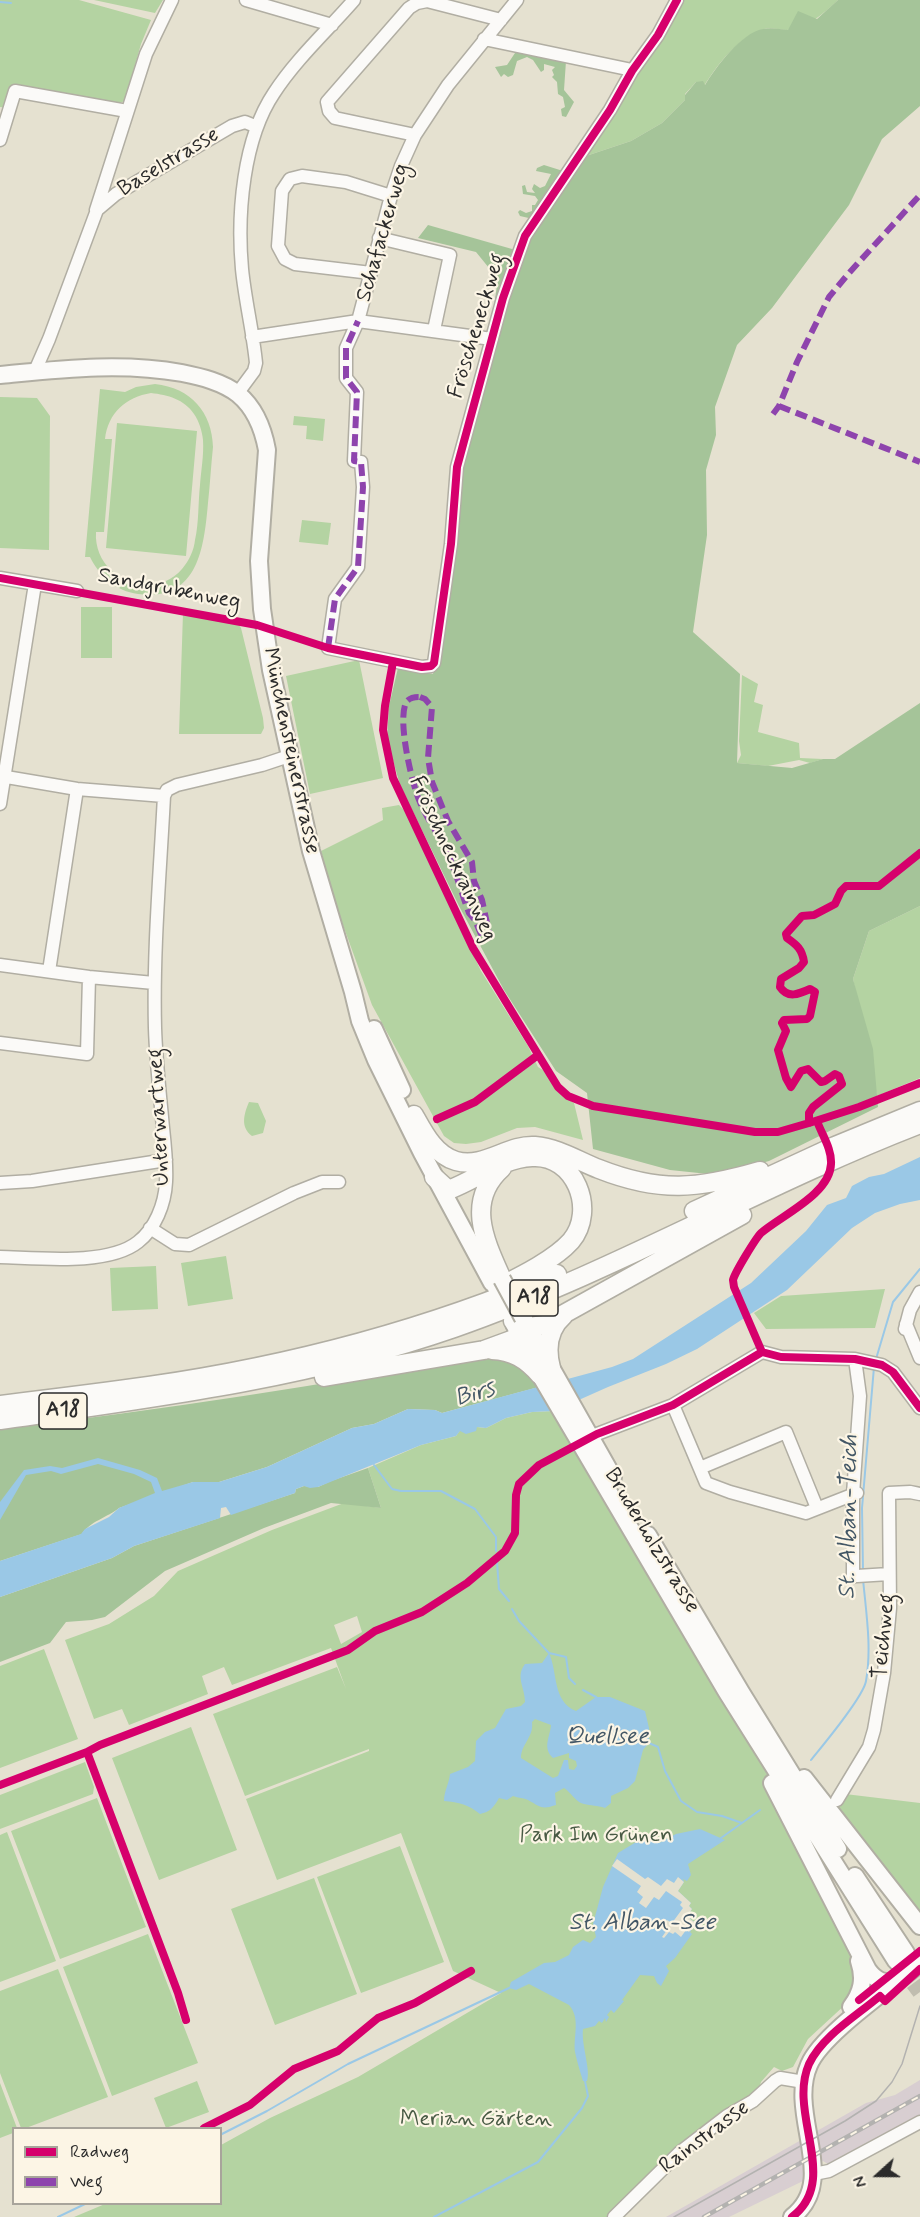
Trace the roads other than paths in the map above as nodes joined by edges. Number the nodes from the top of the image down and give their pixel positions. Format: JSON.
{"nodes":[{"id":1,"x":171,"y":0,"type":"edge"},
{"id":2,"x":246,"y":0,"type":"edge"},
{"id":3,"x":354,"y":0,"type":"edge"},
{"id":4,"x":517,"y":0,"type":"edge"},
{"id":5,"x":677,"y":0,"type":"edge"},
{"id":6,"x":501,"y":20,"type":"junction"},
{"id":7,"x":332,"y":25,"type":"junction"},
{"id":8,"x":484,"y":39,"type":"junction"},
{"id":9,"x":632,"y":70,"type":"junction"},
{"id":10,"x":127,"y":111,"type":"junction"},
{"id":11,"x":255,"y":126,"type":"junction"},
{"id":12,"x":415,"y":135,"type":"junction"},
{"id":13,"x":0,"y":140,"type":"edge"},
{"id":14,"x":391,"y":196,"type":"junction"},
{"id":15,"x":93,"y":216,"type":"junction"},
{"id":16,"x":379,"y":238,"type":"junction"},
{"id":17,"x":371,"y":273,"type":"junction"},
{"id":18,"x":358,"y":321,"type":"junction"},
{"id":19,"x":434,"y":330,"type":"junction"},
{"id":20,"x":252,"y":337,"type":"junction"},
{"id":21,"x":492,"y":339,"type":"junction"},
{"id":22,"x":35,"y":372,"type":"junction"},
{"id":23,"x":0,"y":375,"type":"edge"},
{"id":24,"x":237,"y":394,"type":"junction"},
{"id":25,"x":0,"y":578,"type":"edge"},
{"id":26,"x":35,"y":584,"type":"junction"},
{"id":27,"x":77,"y":591,"type":"dead end"},
{"id":28,"x":393,"y":662,"type":"joint"},
{"id":29,"x":289,"y":756,"type":"junction"},
{"id":30,"x":2,"y":776,"type":"edge"},
{"id":31,"x":77,"y":789,"type":"junction"},
{"id":32,"x":164,"y":796,"type":"junction"},
{"id":33,"x":0,"y":804,"type":"edge"},
{"id":34,"x":0,"y":965,"type":"edge"},
{"id":35,"x":49,"y":971,"type":"junction"},
{"id":36,"x":89,"y":977,"type":"junction"},
{"id":37,"x":154,"y":983,"type":"junction"},
{"id":38,"x":353,"y":992,"type":"junction"},
{"id":39,"x":0,"y":1043,"type":"edge"},
{"id":40,"x":920,"y":1111,"type":"edge"},
{"id":41,"x":414,"y":1115,"type":"junction"},
{"id":42,"x":920,"y":1127,"type":"edge"},
{"id":43,"x":835,"y":1146,"type":"junction"},
{"id":44,"x":494,"y":1157,"type":"junction"},
{"id":45,"x":166,"y":1160,"type":"junction"},
{"id":46,"x":512,"y":1162,"type":"junction"},
{"id":47,"x":339,"y":1182,"type":"dead end"},
{"id":48,"x":0,"y":1183,"type":"edge"},
{"id":49,"x":445,"y":1187,"type":"junction"},
{"id":50,"x":150,"y":1228,"type":"junction"},
{"id":51,"x":0,"y":1257,"type":"edge"},
{"id":52,"x":497,"y":1281,"type":"junction"},
{"id":53,"x":920,"y":1292,"type":"edge"},
{"id":54,"x":567,"y":1313,"type":"junction"},
{"id":55,"x":422,"y":1323,"type":"junction"},
{"id":56,"x":521,"y":1326,"type":"junction"},
{"id":57,"x":484,"y":1350,"type":"junction"},
{"id":58,"x":918,"y":1350,"type":"edge"},
{"id":59,"x":534,"y":1351,"type":"junction"},
{"id":60,"x":860,"y":1360,"type":"junction"},
{"id":61,"x":545,"y":1372,"type":"junction"},
{"id":62,"x":125,"y":1402,"type":"junction"},
{"id":63,"x":0,"y":1405,"type":"edge"},
{"id":64,"x":673,"y":1405,"type":"junction"},
{"id":65,"x":920,"y":1408,"type":"edge"},
{"id":66,"x":0,"y":1420,"type":"edge"},
{"id":67,"x":597,"y":1434,"type":"dead end"},
{"id":68,"x":700,"y":1468,"type":"junction"},
{"id":69,"x":855,"y":1493,"type":"junction"},
{"id":70,"x":920,"y":1494,"type":"edge"},
{"id":71,"x":817,"y":1508,"type":"junction"},
{"id":72,"x":889,"y":1574,"type":"junction"},
{"id":73,"x":733,"y":1692,"type":"junction"},
{"id":74,"x":837,"y":1800,"type":"dead end"},
{"id":75,"x":919,"y":1923,"type":"edge"},
{"id":76,"x":852,"y":1941,"type":"junction"},
{"id":77,"x":913,"y":1959,"type":"edge"},
{"id":78,"x":889,"y":1982,"type":"junction"},
{"id":79,"x":851,"y":2007,"type":"junction"},
{"id":80,"x":800,"y":2081,"type":"junction"},
{"id":81,"x":920,"y":2122,"type":"edge"},
{"id":82,"x":814,"y":2174,"type":"junction"},
{"id":83,"x":614,"y":2217,"type":"edge"},
{"id":84,"x":792,"y":2217,"type":"edge"}],
"edges":[{"from":1,"to":10,"type":"street"},
{"from":2,"to":7,"type":"street"},
{"from":3,"to":7,"type":"street"},
{"from":4,"to":6,"type":"street","name":"Schafackerweg"},
{"from":5,"to":9,"type":"street","name":"Fröscheneckweg"},
{"from":6,"to":8,"type":"street","name":"Schafackerweg"},
{"from":6,"to":12,"type":"street"},
{"from":7,"to":11,"type":"street"},
{"from":8,"to":9,"type":"street"},
{"from":8,"to":12,"type":"street","name":"Schafackerweg"},
{"from":9,"to":21,"type":"street","name":"Fröscheneckweg"},
{"from":10,"to":13,"type":"street"},
{"from":10,"to":15,"type":"street"},
{"from":11,"to":15,"type":"street","name":"Baselstrasse"},
{"from":11,"to":20,"type":"street"},
{"from":12,"to":14,"type":"street","name":"Schafackerweg"},
{"from":14,"to":16,"type":"street","name":"Schafackerweg"},
{"from":14,"to":17,"type":"street"},
{"from":15,"to":22,"type":"street","name":"Baselstrasse"},
{"from":16,"to":17,"type":"street","name":"Schafackerweg"},
{"from":16,"to":19,"type":"street"},
{"from":17,"to":18,"type":"street","name":"Schafackerweg"},
{"from":18,"to":19,"type":"street"},
{"from":18,"to":20,"type":"street"},
{"from":18,"to":28,"type":"street","name":"Schafackerweg"},
{"from":19,"to":21,"type":"street"},
{"from":20,"to":24,"type":"street"},
{"from":21,"to":28,"type":"street","name":"Fröscheneckweg"},
{"from":22,"to":23,"type":"main road"},
{"from":22,"to":24,"type":"main road"},
{"from":24,"to":29,"type":"main road","name":"Münchensteinerstrasse"},
{"from":25,"to":26,"type":"street","name":"Sandgrubenweg"},
{"from":26,"to":27,"type":"street","name":"Sandgrubenweg"},
{"from":26,"to":30,"type":"street"},
{"from":29,"to":32,"type":"street"},
{"from":29,"to":38,"type":"main road","name":"Münchensteinerstrasse"},
{"from":30,"to":31,"type":"street"},
{"from":30,"to":33,"type":"street"},
{"from":31,"to":32,"type":"street"},
{"from":31,"to":35,"type":"street"},
{"from":32,"to":37,"type":"street","name":"Unterwartweg"},
{"from":34,"to":35,"type":"street"},
{"from":35,"to":36,"type":"street"},
{"from":36,"to":37,"type":"street"},
{"from":36,"to":39,"type":"street"},
{"from":37,"to":45,"type":"street","name":"Unterwartweg"},
{"from":38,"to":41,"type":"main road","name":"Münchensteinerstrasse"},
{"from":38,"to":49,"type":"main road","name":"Münchensteinerstrasse"},
{"from":40,"to":43,"type":"highway","number":"A18"},
{"from":41,"to":44,"type":"highway"},
{"from":41,"to":49,"type":"main road","name":"Münchensteinerstrasse"},
{"from":42,"to":54,"type":"highway"},
{"from":42,"to":62,"type":"highway","number":"A18"},
{"from":43,"to":44,"type":"highway"},
{"from":43,"to":55,"type":"highway","number":"A18"},
{"from":44,"to":49,"type":"highway"},
{"from":45,"to":48,"type":"street"},
{"from":45,"to":50,"type":"street","name":"Unterwartweg"},
{"from":46,"to":49,"type":"highway"},
{"from":46,"to":52,"type":"highway"},
{"from":46,"to":55,"type":"highway"},
{"from":47,"to":50,"type":"street"},
{"from":49,"to":52,"type":"main road","name":"Münchensteinerstrasse"},
{"from":50,"to":51,"type":"street"},
{"from":52,"to":56,"type":"main road","name":"Münchensteinerstrasse","bridge":true},
{"from":53,"to":58,"type":"street"},
{"from":54,"to":56,"type":"highway"},
{"from":54,"to":59,"type":"highway"},
{"from":55,"to":63,"type":"highway","number":"A18"},
{"from":56,"to":57,"type":"highway"},
{"from":56,"to":59,"type":"main road","name":"Münchensteinerstrasse"},
{"from":57,"to":59,"type":"highway"},
{"from":57,"to":62,"type":"highway"},
{"from":59,"to":61,"type":"highway"},
{"from":59,"to":61,"type":"highway"},
{"from":60,"to":64,"type":"street"},
{"from":60,"to":65,"type":"street"},
{"from":60,"to":69,"type":"street","name":"Teichweg"},
{"from":61,"to":73,"type":"main road","name":"Bruderholzstrasse"},
{"from":62,"to":66,"type":"highway","number":"A18"},
{"from":64,"to":67,"type":"street"},
{"from":64,"to":68,"type":"street"},
{"from":68,"to":71,"type":"street"},
{"from":68,"to":71,"type":"street"},
{"from":69,"to":71,"type":"street"},
{"from":69,"to":72,"type":"street","name":"Teichweg"},
{"from":70,"to":72,"type":"street","name":"Teichweg"},
{"from":72,"to":74,"type":"street","name":"Teichweg"},
{"from":73,"to":75,"type":"main road","name":"Bruderholzstrasse"},
{"from":73,"to":76,"type":"main road","name":"Bruderholzstrasse"},
{"from":73,"to":77,"type":"main road","name":"Bruderholzstrasse"},
{"from":76,"to":78,"type":"main road","name":"Bruderholzstrasse"},
{"from":76,"to":79,"type":"main road","name":"Bruderholzstrasse"},
{"from":77,"to":78,"type":"main road"},
{"from":78,"to":79,"type":"main road"},
{"from":78,"to":80,"type":"main road"},
{"from":79,"to":80,"type":"main road"},
{"from":80,"to":82,"type":"main road"},
{"from":80,"to":83,"type":"street","name":"Rainstrasse"},
{"from":81,"to":82,"type":"street"},
{"from":82,"to":84,"type":"main road"}]}
